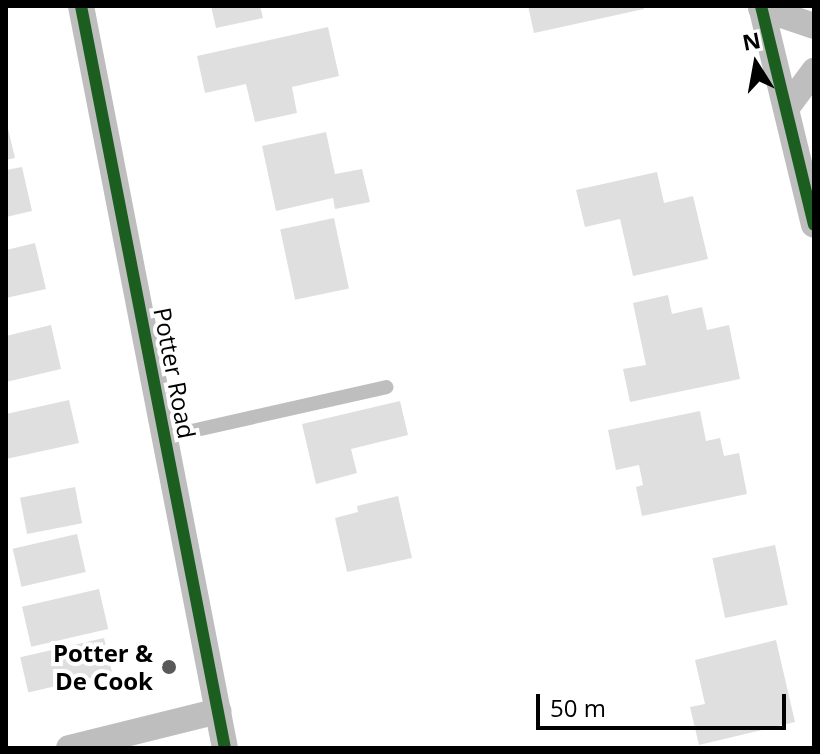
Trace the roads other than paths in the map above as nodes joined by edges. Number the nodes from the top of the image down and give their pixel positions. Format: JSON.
{"nodes":[{"id":1,"x":81,"y":6,"type":"edge"},
{"id":2,"x":761,"y":7,"type":"edge"},
{"id":3,"x":814,"y":26,"type":"edge"},
{"id":4,"x":814,"y":71,"type":"edge"},
{"id":5,"x":788,"y":106,"type":"junction"},
{"id":6,"x":814,"y":225,"type":"edge"},
{"id":7,"x":386,"y":387,"type":"dead end"},
{"id":8,"x":165,"y":437,"type":"junction"},
{"id":9,"x":218,"y":711,"type":"junction"},
{"id":10,"x":69,"y":748,"type":"edge"},
{"id":11,"x":225,"y":748,"type":"edge"}],
"edges":[{"from":1,"to":8,"type":"street","name":"Potter Road"},
{"from":2,"to":3,"type":"street"},
{"from":2,"to":5,"type":"street"},
{"from":4,"to":5,"type":"street"},
{"from":5,"to":6,"type":"street"},
{"from":7,"to":8,"type":"lane"},
{"from":8,"to":9,"type":"street","name":"Potter Road"},
{"from":9,"to":10,"type":"street"},
{"from":9,"to":11,"type":"street","name":"Potter Road"}]}
